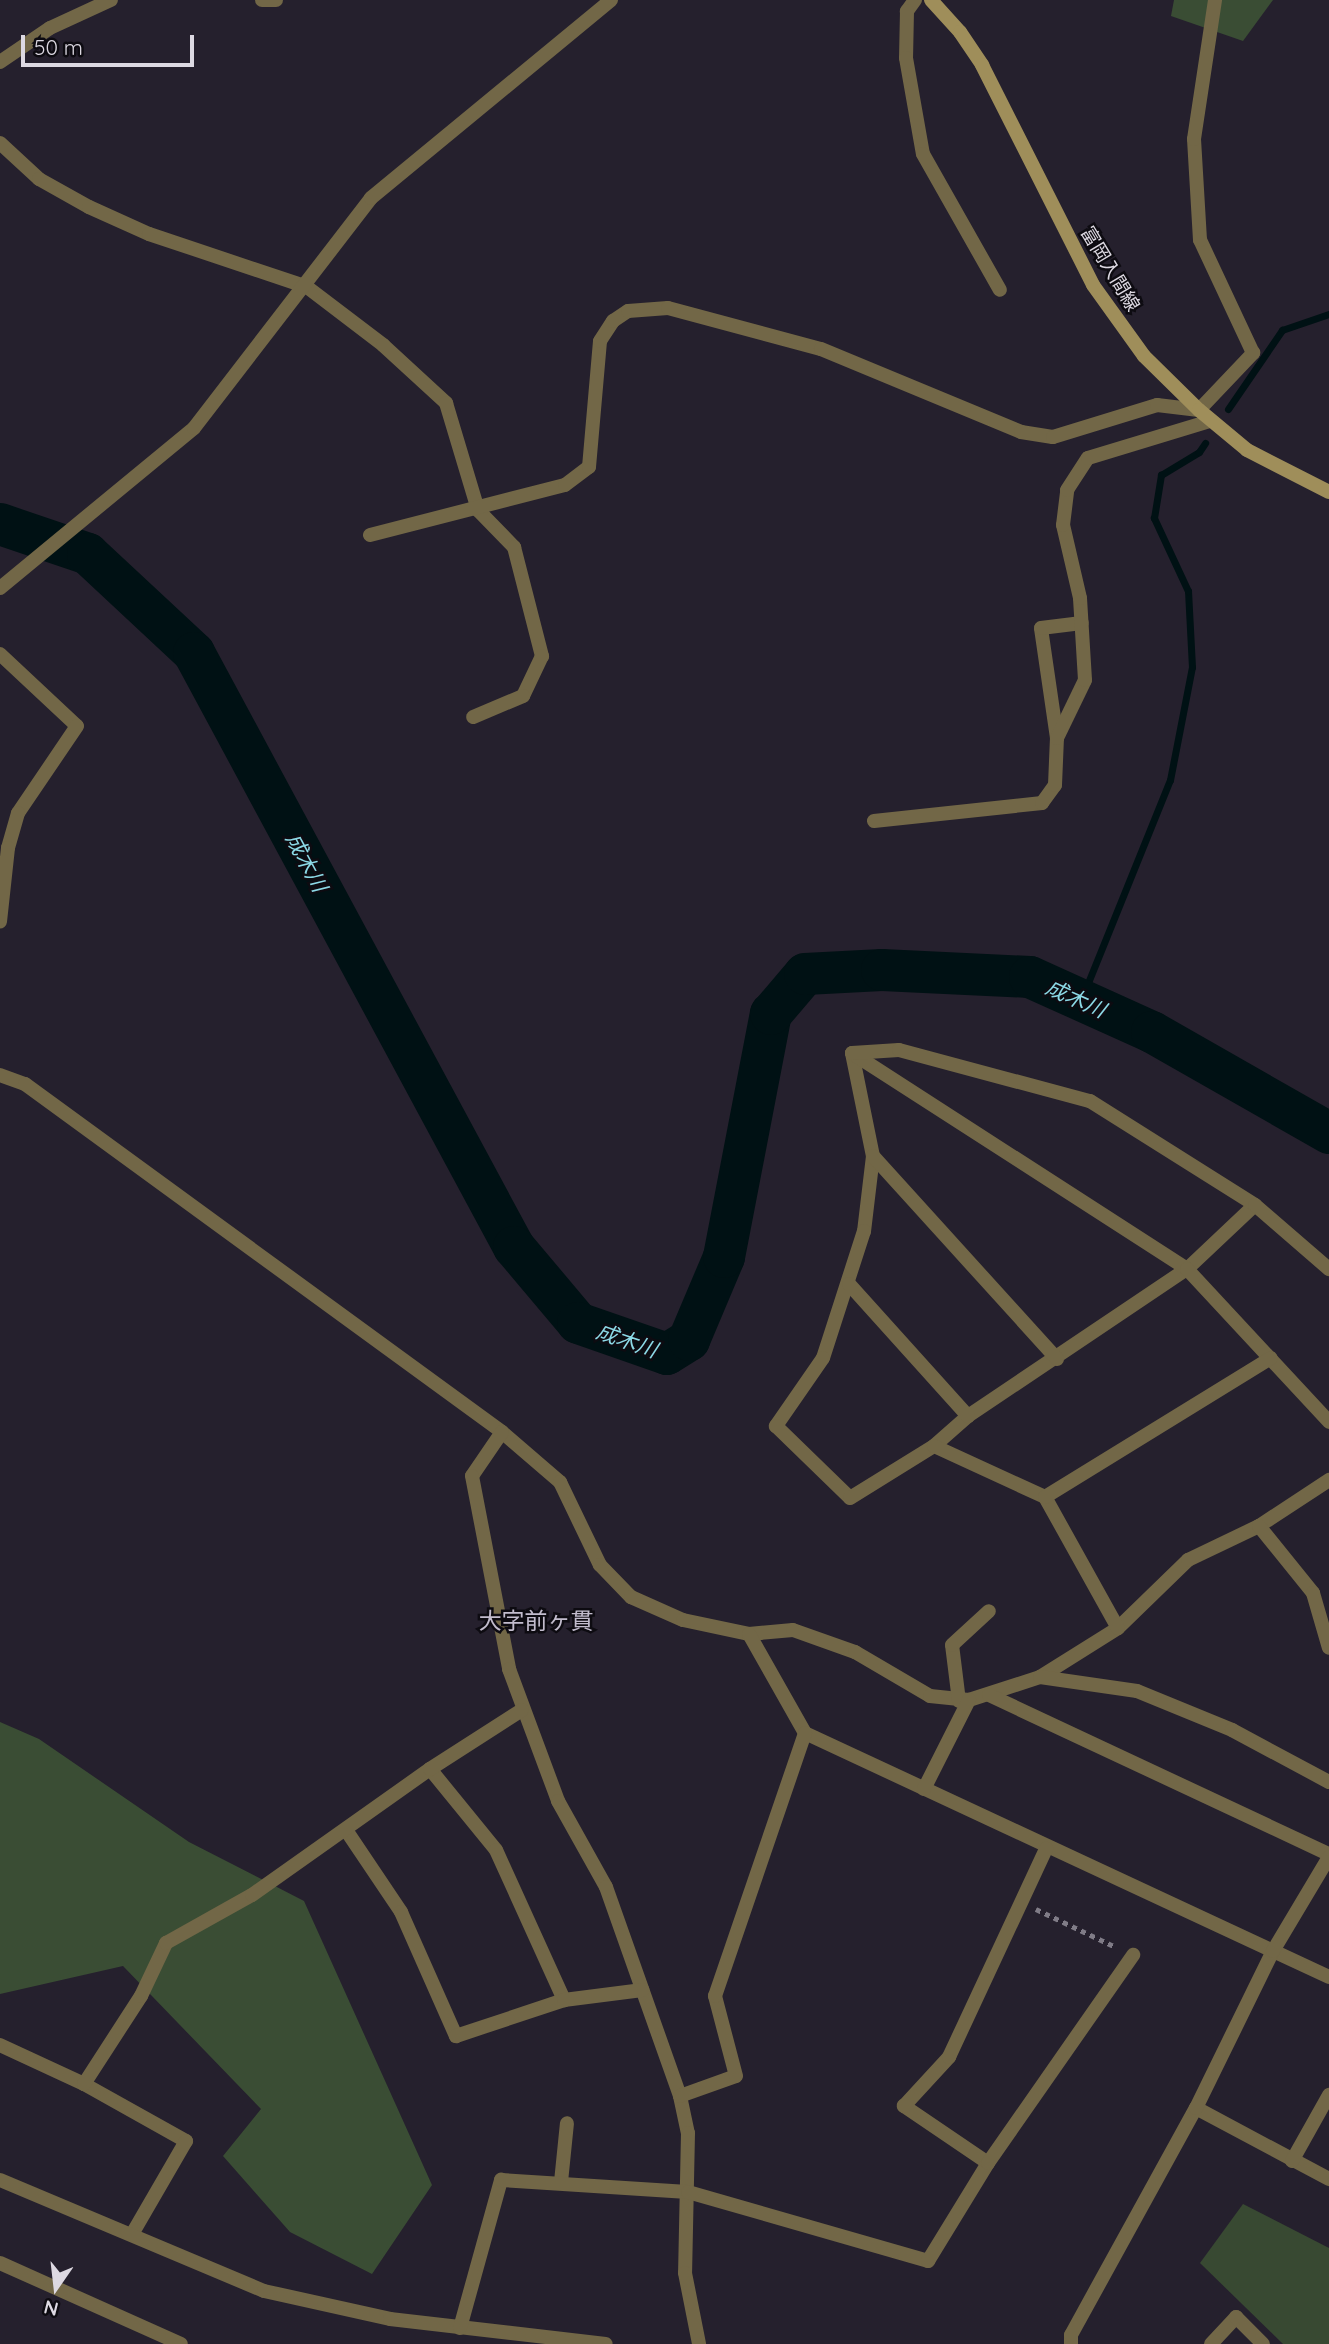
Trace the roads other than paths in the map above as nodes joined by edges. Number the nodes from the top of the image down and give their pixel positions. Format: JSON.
{"nodes":[{"id":1,"x":111,"y":0,"type":"edge"},
{"id":2,"x":262,"y":0,"type":"edge"},
{"id":3,"x":276,"y":0,"type":"edge"},
{"id":4,"x":611,"y":0,"type":"edge"},
{"id":5,"x":915,"y":0,"type":"edge"},
{"id":6,"x":931,"y":0,"type":"edge"},
{"id":7,"x":1215,"y":0,"type":"edge"},
{"id":8,"x":0,"y":62,"type":"edge"},
{"id":9,"x":0,"y":143,"type":"edge"},
{"id":10,"x":307,"y":286,"type":"junction"},
{"id":11,"x":1000,"y":290,"type":"dead end"},
{"id":12,"x":1199,"y":410,"type":"junction"},
{"id":13,"x":1210,"y":421,"type":"junction"},
{"id":14,"x":1329,"y":492,"type":"edge"},
{"id":15,"x":478,"y":510,"type":"junction"},
{"id":16,"x":370,"y":535,"type":"dead end"},
{"id":17,"x":0,"y":588,"type":"edge"},
{"id":18,"x":1082,"y":623,"type":"junction"},
{"id":19,"x":0,"y":654,"type":"edge"},
{"id":20,"x":473,"y":717,"type":"dead end"},
{"id":21,"x":1057,"y":738,"type":"junction"},
{"id":22,"x":874,"y":821,"type":"dead end"},
{"id":23,"x":0,"y":922,"type":"edge"},
{"id":24,"x":852,"y":1053,"type":"junction"},
{"id":25,"x":0,"y":1075,"type":"edge"},
{"id":26,"x":873,"y":1156,"type":"junction"},
{"id":27,"x":1255,"y":1205,"type":"junction"},
{"id":28,"x":1187,"y":1269,"type":"junction"},
{"id":29,"x":1329,"y":1269,"type":"edge"},
{"id":30,"x":849,"y":1284,"type":"junction"},
{"id":31,"x":1271,"y":1358,"type":"junction"},
{"id":32,"x":1057,"y":1359,"type":"junction"},
{"id":33,"x":968,"y":1416,"type":"junction"},
{"id":34,"x":1329,"y":1422,"type":"edge"},
{"id":35,"x":502,"y":1432,"type":"junction"},
{"id":36,"x":934,"y":1446,"type":"junction"},
{"id":37,"x":1329,"y":1480,"type":"edge"},
{"id":38,"x":1045,"y":1497,"type":"junction"},
{"id":39,"x":1259,"y":1526,"type":"junction"},
{"id":40,"x":989,"y":1611,"type":"dead end"},
{"id":41,"x":1118,"y":1628,"type":"junction"},
{"id":42,"x":748,"y":1634,"type":"junction"},
{"id":43,"x":1329,"y":1648,"type":"edge"},
{"id":44,"x":1041,"y":1677,"type":"junction"},
{"id":45,"x":989,"y":1695,"type":"junction"},
{"id":46,"x":964,"y":1700,"type":"junction"},
{"id":47,"x":522,"y":1710,"type":"junction"},
{"id":48,"x":805,"y":1733,"type":"junction"},
{"id":49,"x":430,"y":1769,"type":"junction"},
{"id":50,"x":1329,"y":1782,"type":"edge"},
{"id":51,"x":924,"y":1789,"type":"junction"},
{"id":52,"x":345,"y":1830,"type":"junction"},
{"id":53,"x":1045,"y":1849,"type":"junction"},
{"id":54,"x":1329,"y":1855,"type":"edge"},
{"id":55,"x":1273,"y":1951,"type":"junction"},
{"id":56,"x":1133,"y":1955,"type":"road end"},
{"id":57,"x":1329,"y":1977,"type":"edge"},
{"id":58,"x":642,"y":1990,"type":"junction"},
{"id":59,"x":564,"y":2000,"type":"junction"},
{"id":60,"x":0,"y":2045,"type":"edge"},
{"id":61,"x":84,"y":2084,"type":"junction"},
{"id":62,"x":1329,"y":2095,"type":"edge"},
{"id":63,"x":680,"y":2096,"type":"junction"},
{"id":64,"x":1196,"y":2108,"type":"junction"},
{"id":65,"x":567,"y":2123,"type":"dead end"},
{"id":66,"x":1292,"y":2161,"type":"junction"},
{"id":67,"x":988,"y":2163,"type":"junction"},
{"id":68,"x":1329,"y":2179,"type":"edge"},
{"id":69,"x":561,"y":2182,"type":"junction"},
{"id":70,"x":2,"y":2186,"type":"edge"},
{"id":71,"x":688,"y":2192,"type":"junction"},
{"id":72,"x":132,"y":2234,"type":"junction"},
{"id":73,"x":0,"y":2263,"type":"edge"},
{"id":74,"x":460,"y":2328,"type":"junction"},
{"id":75,"x":181,"y":2344,"type":"edge"},
{"id":76,"x":606,"y":2344,"type":"edge"},
{"id":77,"x":699,"y":2344,"type":"edge"},
{"id":78,"x":1071,"y":2344,"type":"edge"},
{"id":79,"x":1211,"y":2344,"type":"edge"},
{"id":80,"x":1264,"y":2344,"type":"edge"}],
"edges":[{"from":1,"to":8,"type":"street"},
{"from":2,"to":3,"type":"street"},
{"from":4,"to":10,"type":"street"},
{"from":5,"to":11,"type":"street"},
{"from":6,"to":12,"type":"main road","name":"富岡入間線"},
{"from":7,"to":12,"type":"street"},
{"from":9,"to":10,"type":"street"},
{"from":10,"to":15,"type":"street"},
{"from":10,"to":17,"type":"street"},
{"from":12,"to":13,"type":"main road","name":"富岡入間線"},
{"from":12,"to":15,"type":"street"},
{"from":13,"to":14,"type":"main road","name":"富岡入間線"},
{"from":13,"to":18,"type":"street"},
{"from":15,"to":16,"type":"street"},
{"from":15,"to":20,"type":"street"},
{"from":18,"to":21,"type":"street"},
{"from":18,"to":21,"type":"street"},
{"from":19,"to":23,"type":"street"},
{"from":21,"to":22,"type":"street"},
{"from":24,"to":26,"type":"street"},
{"from":24,"to":27,"type":"street"},
{"from":24,"to":28,"type":"street"},
{"from":25,"to":35,"type":"street"},
{"from":26,"to":30,"type":"street"},
{"from":26,"to":32,"type":"street"},
{"from":27,"to":28,"type":"street"},
{"from":27,"to":29,"type":"street"},
{"from":28,"to":31,"type":"street"},
{"from":28,"to":32,"type":"street"},
{"from":30,"to":33,"type":"street"},
{"from":30,"to":36,"type":"street"},
{"from":31,"to":34,"type":"street"},
{"from":31,"to":38,"type":"street"},
{"from":32,"to":33,"type":"street"},
{"from":33,"to":36,"type":"street"},
{"from":35,"to":42,"type":"street"},
{"from":35,"to":47,"type":"street"},
{"from":36,"to":38,"type":"street"},
{"from":37,"to":39,"type":"street"},
{"from":38,"to":41,"type":"street"},
{"from":39,"to":41,"type":"street"},
{"from":39,"to":43,"type":"street"},
{"from":40,"to":46,"type":"street"},
{"from":41,"to":44,"type":"street"},
{"from":42,"to":46,"type":"street"},
{"from":42,"to":48,"type":"street"},
{"from":44,"to":45,"type":"street"},
{"from":44,"to":50,"type":"street"},
{"from":45,"to":46,"type":"street"},
{"from":45,"to":54,"type":"street"},
{"from":46,"to":51,"type":"street"},
{"from":47,"to":49,"type":"street"},
{"from":47,"to":58,"type":"street"},
{"from":48,"to":51,"type":"street"},
{"from":48,"to":63,"type":"street"},
{"from":49,"to":52,"type":"street"},
{"from":49,"to":59,"type":"street"},
{"from":51,"to":53,"type":"street"},
{"from":52,"to":59,"type":"street"},
{"from":52,"to":61,"type":"street"},
{"from":53,"to":55,"type":"street"},
{"from":53,"to":67,"type":"street"},
{"from":54,"to":55,"type":"street"},
{"from":55,"to":57,"type":"street"},
{"from":55,"to":64,"type":"street"},
{"from":56,"to":67,"type":"street"},
{"from":58,"to":59,"type":"street"},
{"from":58,"to":63,"type":"street"},
{"from":60,"to":61,"type":"street"},
{"from":61,"to":72,"type":"street"},
{"from":62,"to":66,"type":"street"},
{"from":63,"to":71,"type":"street"},
{"from":64,"to":66,"type":"street"},
{"from":64,"to":78,"type":"street"},
{"from":65,"to":69,"type":"street"},
{"from":66,"to":68,"type":"street"},
{"from":67,"to":71,"type":"street"},
{"from":69,"to":71,"type":"street"},
{"from":69,"to":74,"type":"street"},
{"from":70,"to":72,"type":"street"},
{"from":71,"to":77,"type":"street"},
{"from":72,"to":74,"type":"street"},
{"from":73,"to":75,"type":"street"},
{"from":74,"to":76,"type":"street"},
{"from":79,"to":80,"type":"street"}]}
